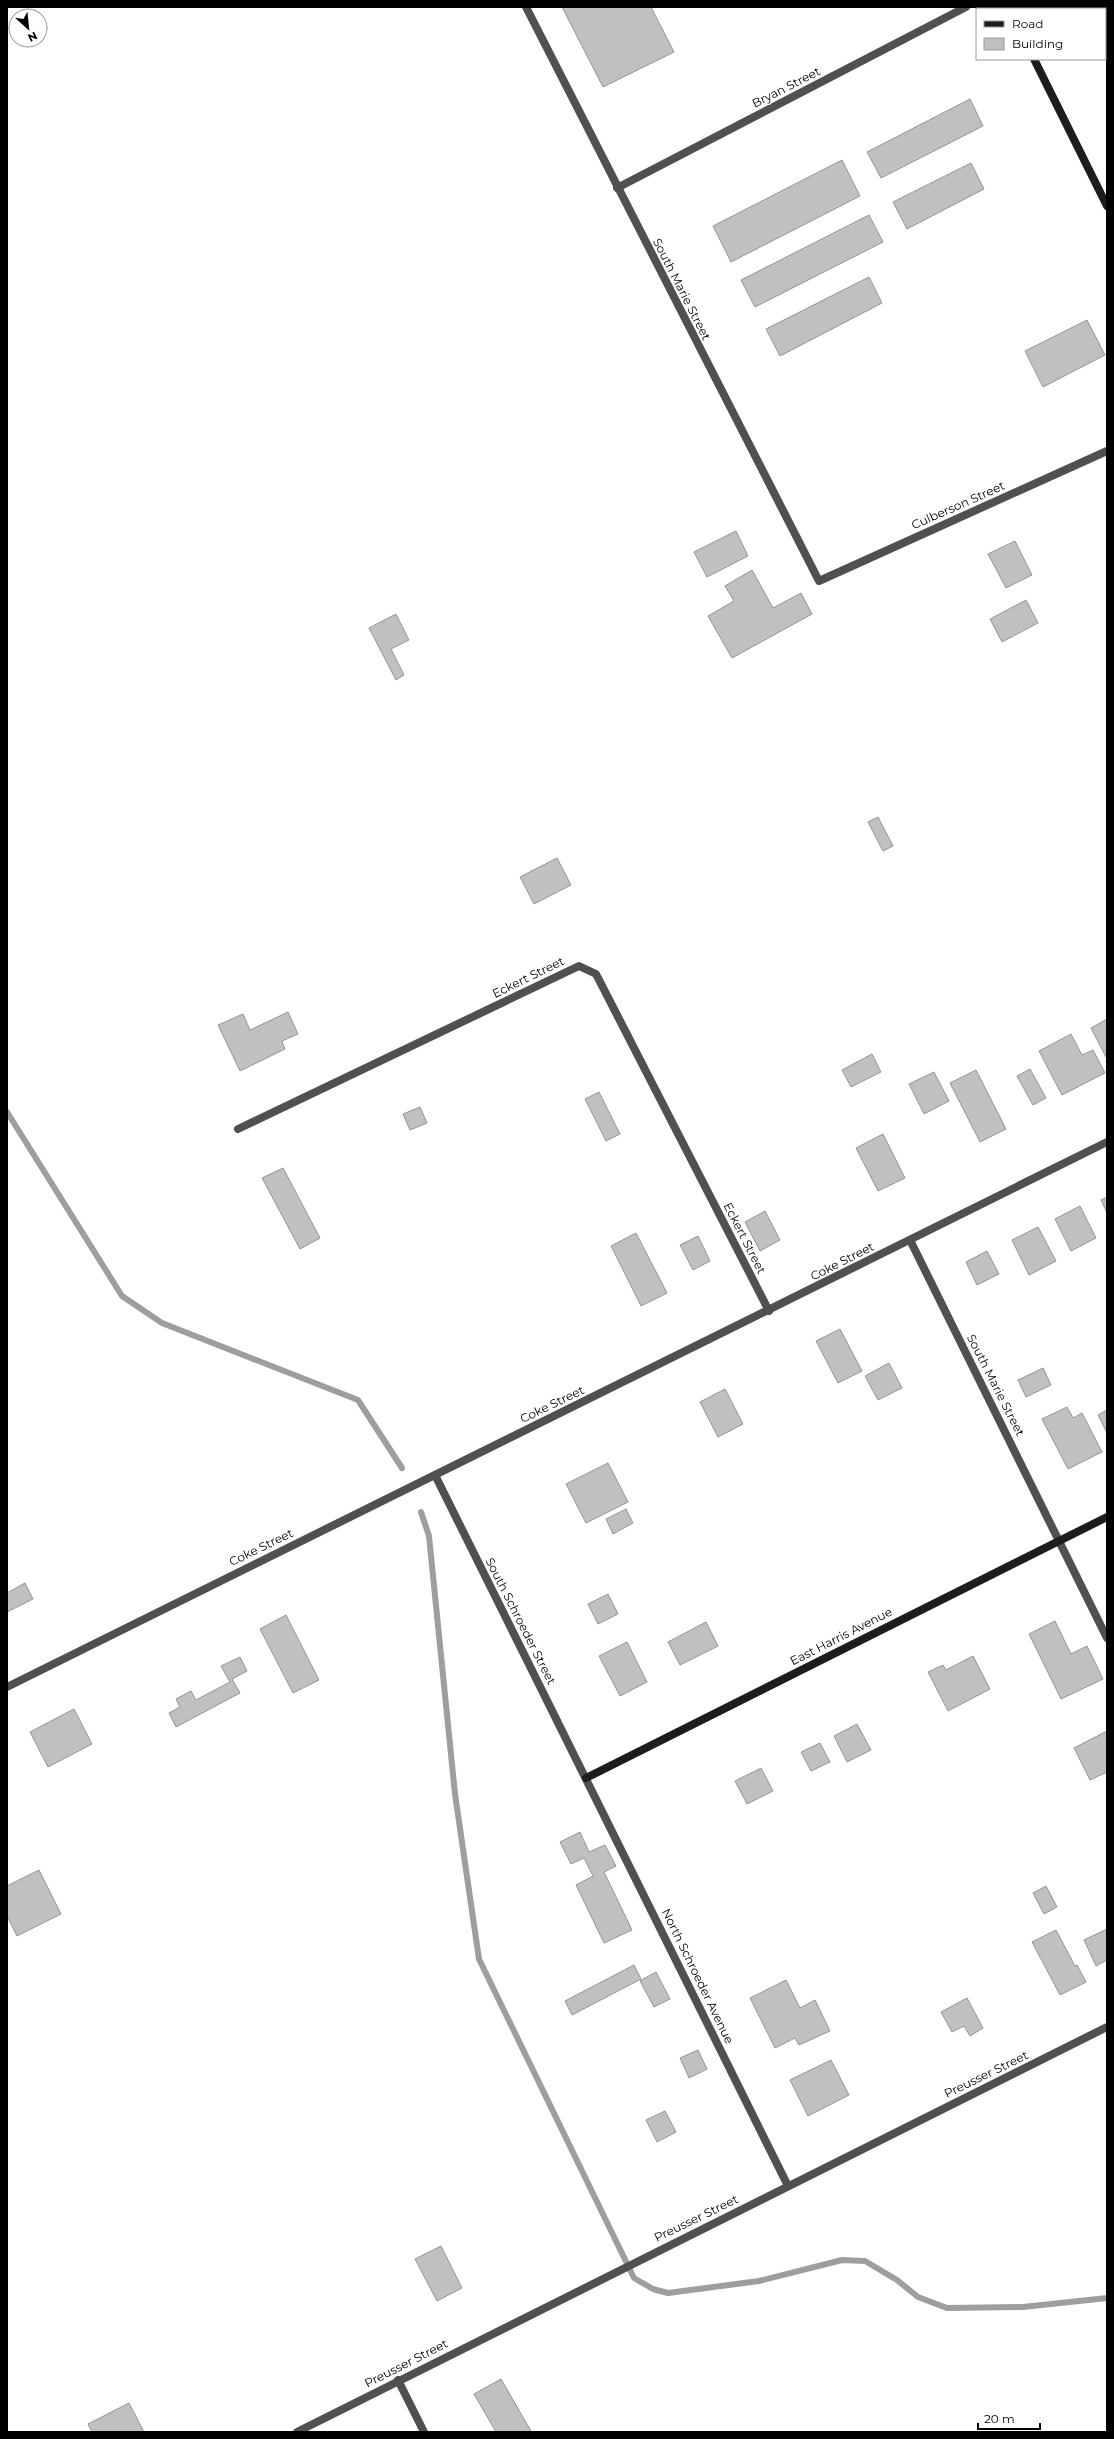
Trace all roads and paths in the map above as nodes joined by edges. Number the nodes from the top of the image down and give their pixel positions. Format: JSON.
{"nodes":[{"id":1,"x":526,"y":7,"type":"edge"},
{"id":2,"x":966,"y":7,"type":"edge"},
{"id":3,"x":1034,"y":60,"type":"edge"},
{"id":4,"x":617,"y":188,"type":"junction"},
{"id":5,"x":1107,"y":206,"type":"edge"},
{"id":6,"x":1107,"y":451,"type":"edge"},
{"id":7,"x":819,"y":581,"type":"joint"},
{"id":8,"x":238,"y":1129,"type":"dead end"},
{"id":9,"x":1107,"y":1142,"type":"edge"},
{"id":10,"x":910,"y":1240,"type":"junction"},
{"id":11,"x":769,"y":1311,"type":"junction"},
{"id":12,"x":435,"y":1475,"type":"junction"},
{"id":13,"x":1107,"y":1516,"type":"edge"},
{"id":14,"x":1060,"y":1540,"type":"junction"},
{"id":15,"x":1107,"y":1638,"type":"edge"},
{"id":16,"x":7,"y":1687,"type":"edge"},
{"id":17,"x":586,"y":1778,"type":"junction"},
{"id":18,"x":1107,"y":2028,"type":"edge"},
{"id":19,"x":788,"y":2186,"type":"junction"},
{"id":20,"x":398,"y":2380,"type":"junction"},
{"id":21,"x":297,"y":2432,"type":"edge"},
{"id":22,"x":424,"y":2432,"type":"edge"}],
"edges":[{"from":1,"to":4,"type":"street","name":"South Marie Street"},
{"from":2,"to":4,"type":"street","name":"Bryan Street"},
{"from":3,"to":5,"type":"street"},
{"from":4,"to":7,"type":"street","name":"South Marie Street"},
{"from":6,"to":7,"type":"street","name":"Culberson Street"},
{"from":8,"to":11,"type":"street","name":"Eckert Street"},
{"from":9,"to":10,"type":"street","name":"Coke Street"},
{"from":10,"to":11,"type":"street","name":"Coke Street"},
{"from":10,"to":14,"type":"street","name":"South Marie Street"},
{"from":11,"to":12,"type":"street","name":"Coke Street"},
{"from":12,"to":16,"type":"street","name":"Coke Street"},
{"from":12,"to":17,"type":"street","name":"South Schroeder Street"},
{"from":13,"to":14,"type":"street","name":"East Harris Avenue"},
{"from":14,"to":15,"type":"street","name":"South Marie Street"},
{"from":14,"to":17,"type":"street","name":"East Harris Avenue"},
{"from":17,"to":19,"type":"street","name":"North Schroeder Avenue"},
{"from":18,"to":19,"type":"street","name":"Preusser Street"},
{"from":19,"to":20,"type":"street","name":"Preusser Street"},
{"from":20,"to":21,"type":"street","name":"Preusser Street"},
{"from":20,"to":22,"type":"street"}]}
